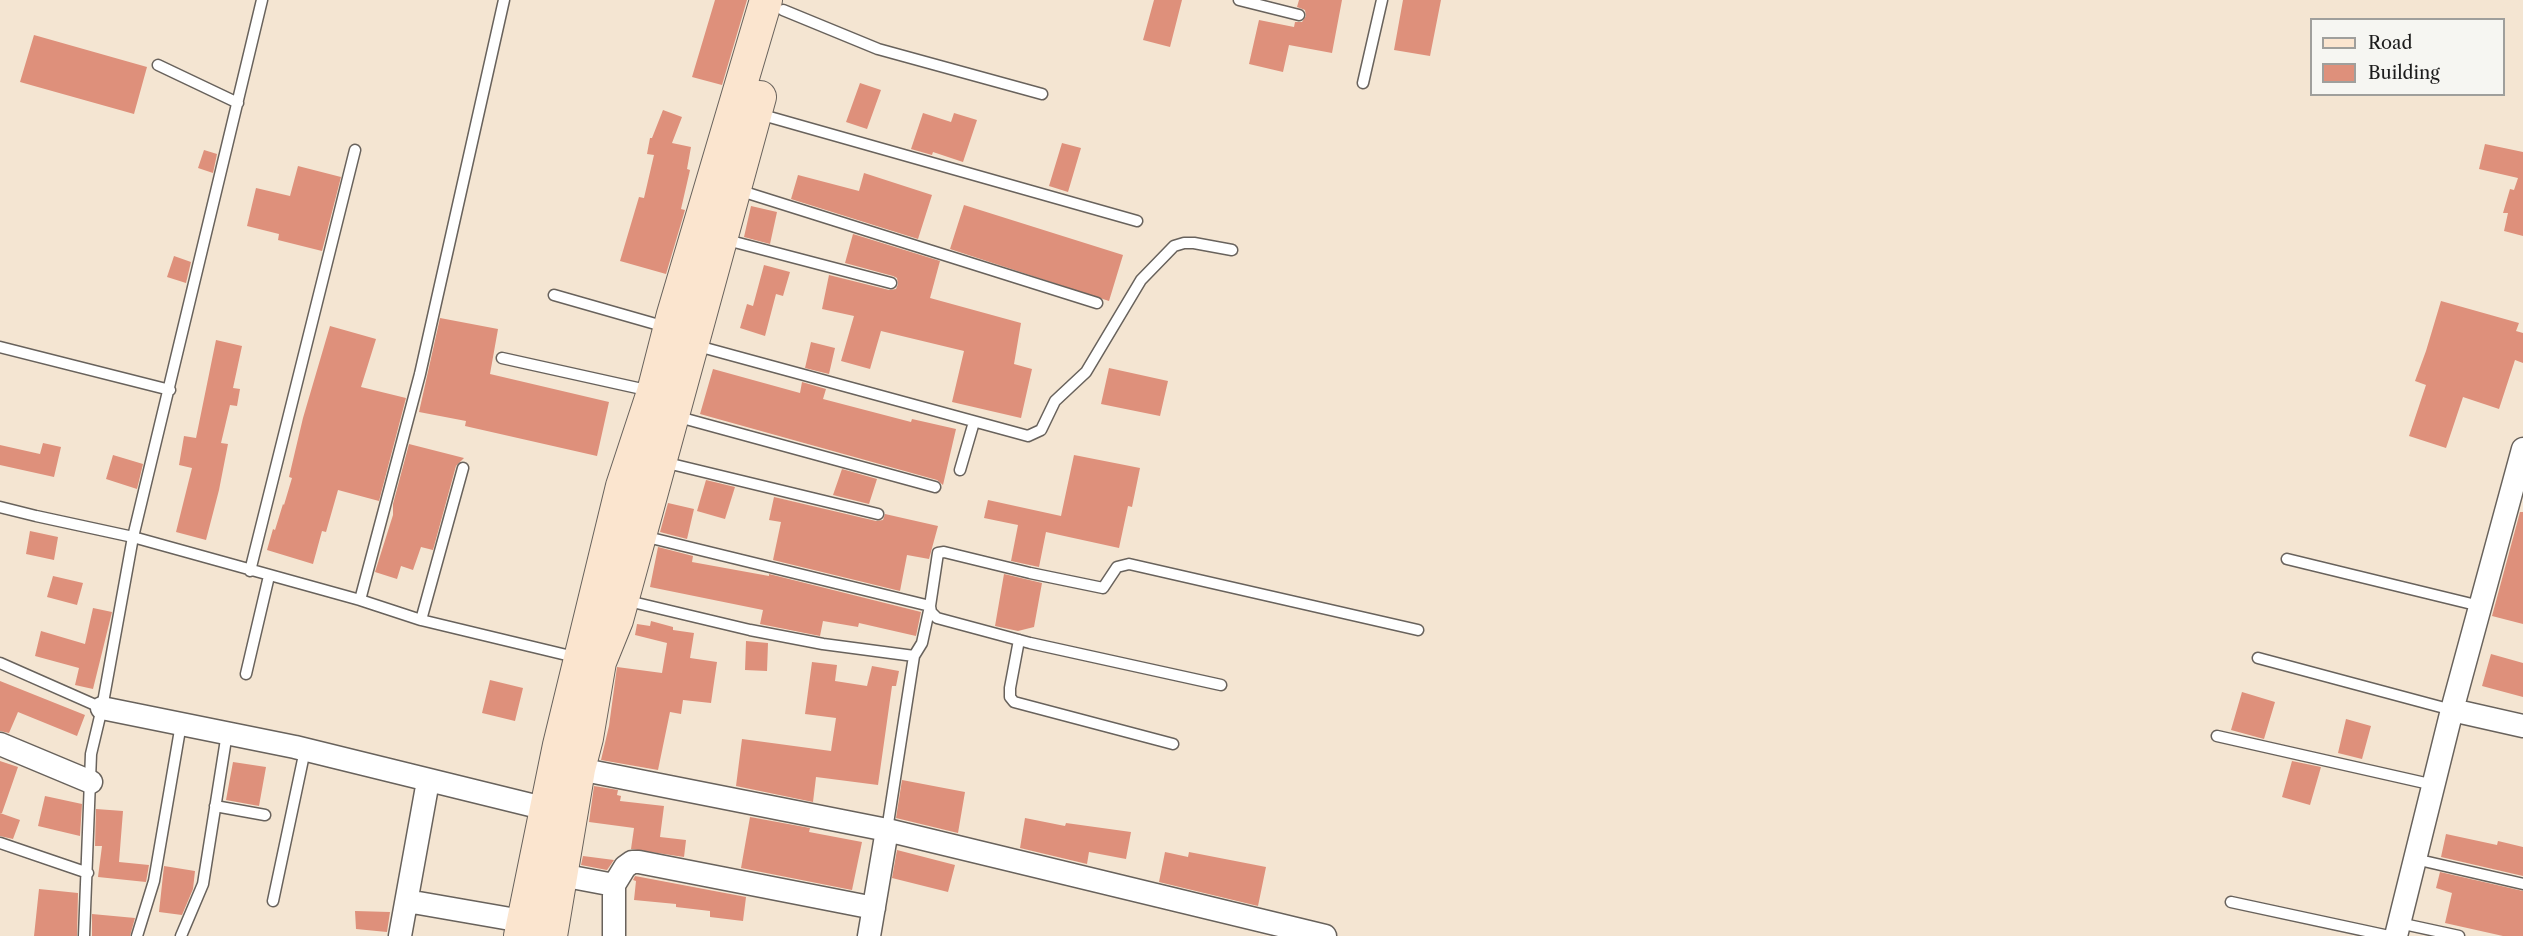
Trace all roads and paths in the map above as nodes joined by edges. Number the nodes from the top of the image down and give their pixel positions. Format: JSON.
{"nodes":[{"id":1,"x":262,"y":0,"type":"edge"},
{"id":2,"x":504,"y":0,"type":"edge"},
{"id":3,"x":1239,"y":0,"type":"edge"},
{"id":4,"x":1382,"y":0,"type":"edge"},
{"id":5,"x":778,"y":3,"type":"edge"},
{"id":6,"x":1299,"y":15,"type":"dead end"},
{"id":7,"x":158,"y":65,"type":"dead end"},
{"id":8,"x":1363,"y":83,"type":"dead end"},
{"id":9,"x":1042,"y":94,"type":"dead end"},
{"id":10,"x":238,"y":103,"type":"junction"},
{"id":11,"x":756,"y":113,"type":"junction"},
{"id":12,"x":355,"y":150,"type":"dead end"},
{"id":13,"x":734,"y":189,"type":"junction"},
{"id":14,"x":1137,"y":221,"type":"dead end"},
{"id":15,"x":721,"y":238,"type":"junction"},
{"id":16,"x":1232,"y":250,"type":"dead end"},
{"id":17,"x":891,"y":283,"type":"dead end"},
{"id":18,"x":554,"y":295,"type":"dead end"},
{"id":19,"x":1097,"y":303,"type":"dead end"},
{"id":20,"x":680,"y":336,"type":"junction"},
{"id":21,"x":0,"y":347,"type":"edge"},
{"id":22,"x":502,"y":358,"type":"dead end"},
{"id":23,"x":170,"y":390,"type":"junction"},
{"id":24,"x":662,"y":403,"type":"junction"},
{"id":25,"x":974,"y":422,"type":"junction"},
{"id":26,"x":2523,"y":449,"type":"edge"},
{"id":27,"x":659,"y":461,"type":"junction"},
{"id":28,"x":463,"y":468,"type":"dead end"},
{"id":29,"x":960,"y":470,"type":"dead end"},
{"id":30,"x":935,"y":487,"type":"dead end"},
{"id":31,"x":0,"y":507,"type":"edge"},
{"id":32,"x":878,"y":514,"type":"dead end"},
{"id":33,"x":639,"y":535,"type":"junction"},
{"id":34,"x":133,"y":537,"type":"junction"},
{"id":35,"x":2287,"y":559,"type":"dead end"},
{"id":36,"x":250,"y":571,"type":"junction"},
{"id":37,"x":269,"y":576,"type":"junction"},
{"id":38,"x":622,"y":599,"type":"junction"},
{"id":39,"x":360,"y":600,"type":"junction"},
{"id":40,"x":930,"y":606,"type":"junction"},
{"id":41,"x":2480,"y":606,"type":"junction"},
{"id":42,"x":421,"y":620,"type":"junction"},
{"id":43,"x":1418,"y":630,"type":"dead end"},
{"id":44,"x":1019,"y":640,"type":"junction"},
{"id":45,"x":914,"y":656,"type":"junction"},
{"id":46,"x":2258,"y":658,"type":"dead end"},
{"id":47,"x":589,"y":660,"type":"junction"},
{"id":48,"x":0,"y":663,"type":"edge"},
{"id":49,"x":246,"y":674,"type":"dead end"},
{"id":50,"x":1221,"y":685,"type":"dead end"},
{"id":51,"x":102,"y":708,"type":"junction"},
{"id":52,"x":2452,"y":710,"type":"junction"},
{"id":53,"x":181,"y":724,"type":"junction"},
{"id":54,"x":2523,"y":726,"type":"edge"},
{"id":55,"x":227,"y":733,"type":"junction"},
{"id":56,"x":2217,"y":736,"type":"dead end"},
{"id":57,"x":0,"y":744,"type":"edge"},
{"id":58,"x":1173,"y":744,"type":"dead end"},
{"id":59,"x":305,"y":750,"type":"junction"},
{"id":60,"x":579,"y":769,"type":"junction"},
{"id":61,"x":428,"y":781,"type":"junction"},
{"id":62,"x":91,"y":782,"type":"junction"},
{"id":63,"x":2434,"y":785,"type":"junction"},
{"id":64,"x":215,"y":806,"type":"junction"},
{"id":65,"x":547,"y":809,"type":"junction"},
{"id":66,"x":265,"y":815,"type":"dead end"},
{"id":67,"x":887,"y":830,"type":"junction"},
{"id":68,"x":0,"y":843,"type":"edge"},
{"id":69,"x":2415,"y":859,"type":"junction"},
{"id":70,"x":88,"y":873,"type":"junction"},
{"id":71,"x":561,"y":875,"type":"junction"},
{"id":72,"x":2523,"y":884,"type":"edge"},
{"id":73,"x":614,"y":885,"type":"junction"},
{"id":74,"x":273,"y":901,"type":"dead end"},
{"id":75,"x":406,"y":901,"type":"junction"},
{"id":76,"x":2231,"y":902,"type":"dead end"},
{"id":77,"x":874,"y":908,"type":"junction"},
{"id":78,"x":521,"y":928,"type":"edge"},
{"id":79,"x":2395,"y":932,"type":"edge"},
{"id":80,"x":84,"y":936,"type":"edge"},
{"id":81,"x":137,"y":936,"type":"edge"},
{"id":82,"x":181,"y":936,"type":"edge"},
{"id":83,"x":400,"y":936,"type":"edge"},
{"id":84,"x":551,"y":936,"type":"edge"},
{"id":85,"x":614,"y":936,"type":"edge"},
{"id":86,"x":869,"y":936,"type":"edge"},
{"id":87,"x":1325,"y":936,"type":"edge"},
{"id":88,"x":2459,"y":936,"type":"edge"}],
"edges":[{"from":1,"to":10,"type":"lane"},
{"from":2,"to":39,"type":"lane"},
{"from":3,"to":6,"type":"lane"},
{"from":4,"to":8,"type":"lane"},
{"from":5,"to":9,"type":"lane"},
{"from":5,"to":11,"type":"main road"},
{"from":5,"to":20,"type":"main road"},
{"from":7,"to":10,"type":"lane"},
{"from":10,"to":23,"type":"lane"},
{"from":11,"to":13,"type":"main road"},
{"from":11,"to":14,"type":"lane"},
{"from":12,"to":36,"type":"lane"},
{"from":13,"to":15,"type":"main road"},
{"from":13,"to":19,"type":"lane"},
{"from":15,"to":17,"type":"lane"},
{"from":15,"to":20,"type":"main road"},
{"from":16,"to":25,"type":"lane"},
{"from":18,"to":20,"type":"lane"},
{"from":20,"to":24,"type":"main road"},
{"from":20,"to":25,"type":"lane"},
{"from":21,"to":23,"type":"lane"},
{"from":22,"to":24,"type":"lane"},
{"from":23,"to":34,"type":"lane"},
{"from":24,"to":27,"type":"main road"},
{"from":24,"to":30,"type":"lane"},
{"from":24,"to":47,"type":"main road"},
{"from":25,"to":29,"type":"lane"},
{"from":26,"to":41,"type":"street"},
{"from":27,"to":32,"type":"lane"},
{"from":27,"to":33,"type":"main road"},
{"from":28,"to":42,"type":"lane"},
{"from":31,"to":34,"type":"lane"},
{"from":33,"to":38,"type":"main road"},
{"from":33,"to":40,"type":"lane"},
{"from":34,"to":36,"type":"lane"},
{"from":34,"to":51,"type":"lane"},
{"from":35,"to":41,"type":"lane"},
{"from":36,"to":37,"type":"lane"},
{"from":37,"to":39,"type":"lane"},
{"from":37,"to":49,"type":"lane"},
{"from":38,"to":45,"type":"lane"},
{"from":38,"to":47,"type":"main road"},
{"from":39,"to":42,"type":"lane"},
{"from":40,"to":43,"type":"lane"},
{"from":40,"to":44,"type":"lane"},
{"from":40,"to":45,"type":"lane"},
{"from":41,"to":52,"type":"street"},
{"from":42,"to":47,"type":"lane"},
{"from":44,"to":50,"type":"lane"},
{"from":44,"to":58,"type":"lane"},
{"from":45,"to":67,"type":"lane"},
{"from":46,"to":52,"type":"lane"},
{"from":47,"to":60,"type":"main road"},
{"from":47,"to":65,"type":"main road"},
{"from":48,"to":51,"type":"lane"},
{"from":51,"to":53,"type":"street"},
{"from":51,"to":62,"type":"lane"},
{"from":52,"to":54,"type":"street"},
{"from":52,"to":63,"type":"street"},
{"from":53,"to":55,"type":"street"},
{"from":53,"to":81,"type":"lane"},
{"from":55,"to":59,"type":"street"},
{"from":55,"to":64,"type":"lane"},
{"from":56,"to":63,"type":"lane"},
{"from":57,"to":62,"type":"street"},
{"from":59,"to":61,"type":"street"},
{"from":59,"to":74,"type":"lane"},
{"from":60,"to":67,"type":"street"},
{"from":60,"to":71,"type":"main road"},
{"from":61,"to":65,"type":"street"},
{"from":61,"to":75,"type":"street"},
{"from":62,"to":70,"type":"lane"},
{"from":63,"to":69,"type":"street"},
{"from":64,"to":66,"type":"lane"},
{"from":64,"to":82,"type":"lane"},
{"from":65,"to":78,"type":"main road"},
{"from":67,"to":77,"type":"street"},
{"from":67,"to":87,"type":"street"},
{"from":68,"to":70,"type":"lane"},
{"from":69,"to":72,"type":"lane"},
{"from":69,"to":79,"type":"street"},
{"from":70,"to":80,"type":"lane"},
{"from":71,"to":73,"type":"street"},
{"from":71,"to":84,"type":"main road"},
{"from":73,"to":77,"type":"street"},
{"from":73,"to":85,"type":"street"},
{"from":75,"to":78,"type":"street"},
{"from":75,"to":83,"type":"street"},
{"from":76,"to":79,"type":"lane"},
{"from":77,"to":86,"type":"street"},
{"from":79,"to":88,"type":"lane"}]}
